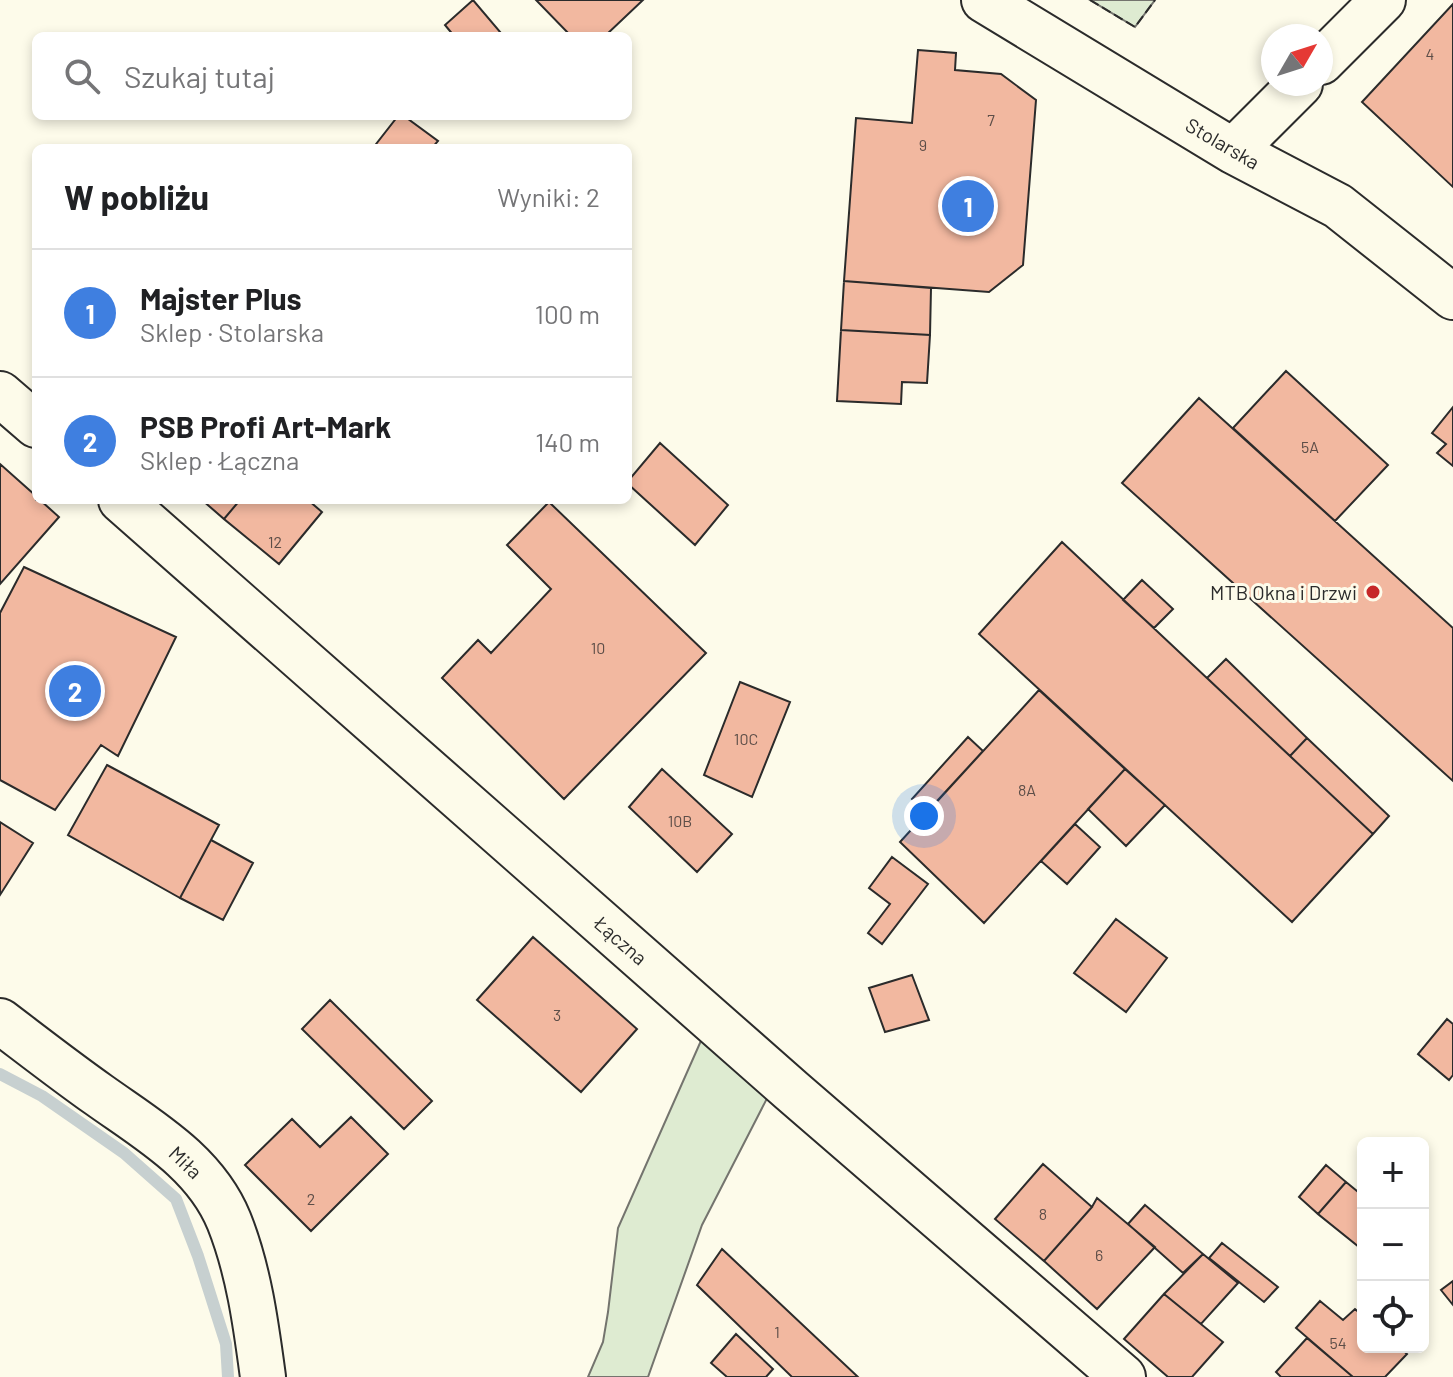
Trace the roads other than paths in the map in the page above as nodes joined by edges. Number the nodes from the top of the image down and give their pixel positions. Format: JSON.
{"nodes":[{"id":1,"x":984,"y":0,"type":"edge"},
{"id":2,"x":1383,"y":0,"type":"edge"},
{"id":3,"x":1333,"y":50,"type":"edge"},
{"id":4,"x":1288,"y":96,"type":"edge"},
{"id":5,"x":1233,"y":151,"type":"junction"},
{"id":6,"x":1453,"y":297,"type":"edge"},
{"id":7,"x":0,"y":394,"type":"edge"},
{"id":8,"x":32,"y":422,"type":"edge"},
{"id":9,"x":126,"y":504,"type":"edge"},
{"id":10,"x":0,"y":1021,"type":"edge"},
{"id":11,"x":263,"y":1377,"type":"edge"},
{"id":12,"x":1123,"y":1377,"type":"edge"}],
"edges":[{"from":1,"to":5,"type":"street","name":"Stolarska"},
{"from":2,"to":3,"type":"street"},
{"from":4,"to":5,"type":"street"},
{"from":5,"to":6,"type":"street","name":"Stolarska"},
{"from":7,"to":8,"type":"street"},
{"from":9,"to":12,"type":"street","name":"Łączna"},
{"from":10,"to":11,"type":"street","name":"Miła"}]}
